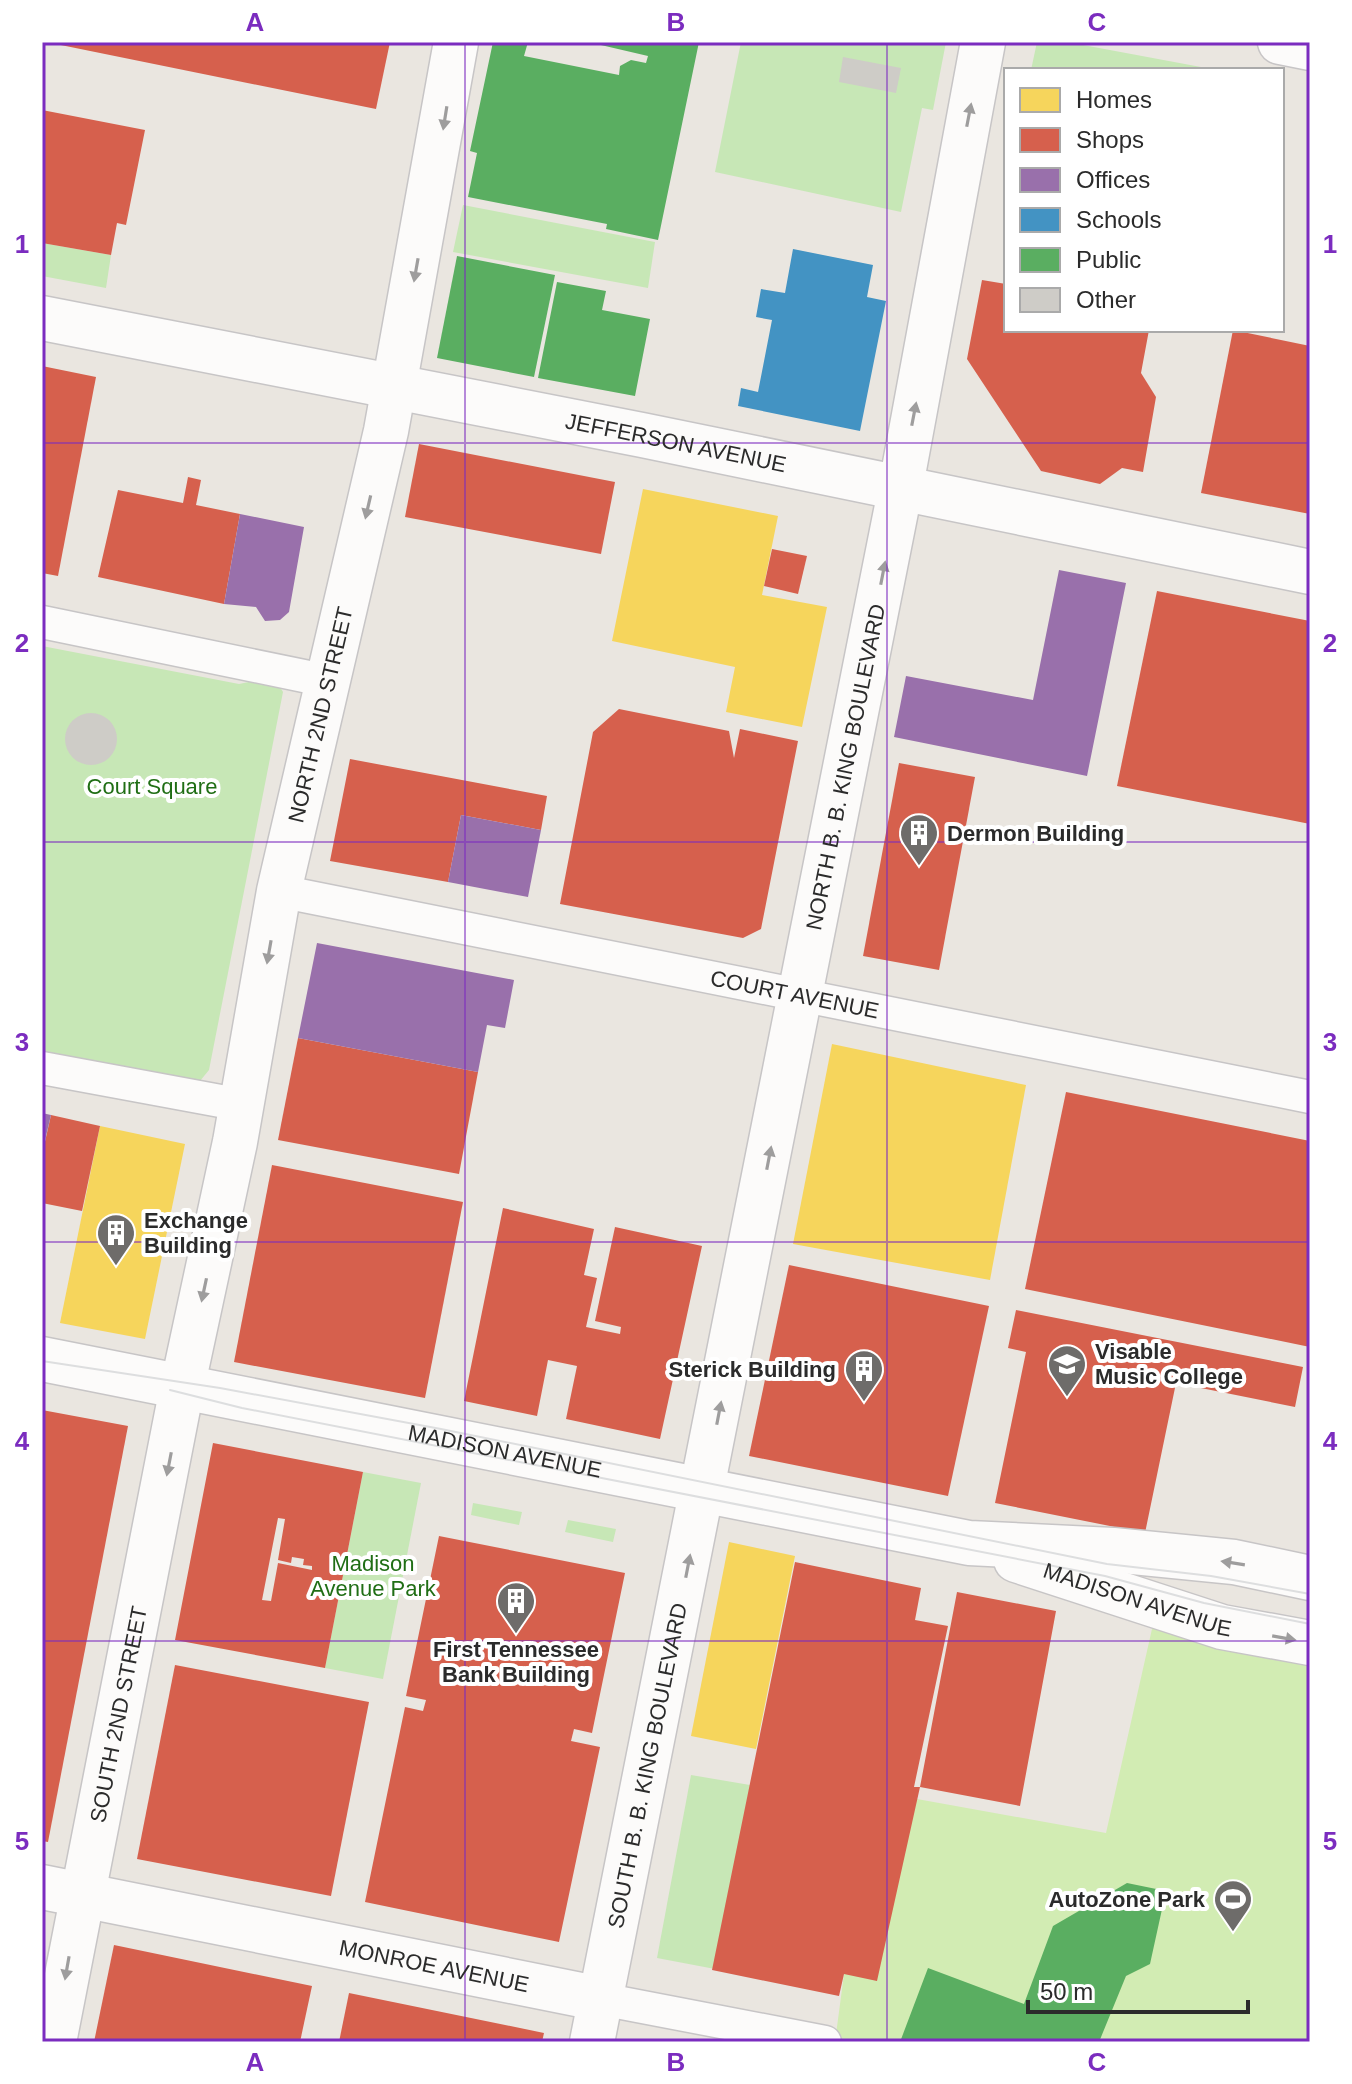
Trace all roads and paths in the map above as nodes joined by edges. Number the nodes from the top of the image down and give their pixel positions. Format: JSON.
{"nodes":[{"id":1,"x":456,"y":42,"type":"edge"},
{"id":2,"x":983,"y":42,"type":"edge"},
{"id":3,"x":1280,"y":42,"type":"edge"},
{"id":4,"x":1310,"y":48,"type":"edge"},
{"id":5,"x":42,"y":318,"type":"edge"},
{"id":6,"x":394,"y":387,"type":"junction"},
{"id":7,"x":900,"y":491,"type":"junction"},
{"id":8,"x":1310,"y":572,"type":"edge"},
{"id":9,"x":42,"y":622,"type":"edge"},
{"id":10,"x":328,"y":681,"type":"junction"},
{"id":11,"x":279,"y":891,"type":"junction"},
{"id":12,"x":801,"y":996,"type":"junction"},
{"id":13,"x":42,"y":1068,"type":"edge"},
{"id":14,"x":1310,"y":1097,"type":"edge"},
{"id":15,"x":242,"y":1105,"type":"junction"},
{"id":16,"x":42,"y":1359,"type":"edge"},
{"id":17,"x":183,"y":1387,"type":"junction"},
{"id":18,"x":704,"y":1490,"type":"junction"},
{"id":19,"x":969,"y":1543,"type":"junction"},
{"id":20,"x":1310,"y":1578,"type":"edge"},
{"id":21,"x":1310,"y":1643,"type":"edge"},
{"id":22,"x":61,"y":1891,"type":"edge"},
{"id":23,"x":601,"y":1999,"type":"junction"},
{"id":24,"x":54,"y":2042,"type":"edge"},
{"id":25,"x":592,"y":2042,"type":"edge"},
{"id":26,"x":825,"y":2042,"type":"edge"}],
"edges":[{"from":1,"to":6,"type":"main road","name":"NORTH 2ND STREET","one_way":true},
{"from":7,"to":2,"type":"main road","name":"NORTH B. B. KING BOULEVARD","one_way":true},
{"from":3,"to":4,"type":"main road"},
{"from":5,"to":6,"type":"main road","name":"JEFFERSON AVENUE"},
{"from":6,"to":7,"type":"main road","name":"JEFFERSON AVENUE"},
{"from":6,"to":10,"type":"main road","name":"NORTH 2ND STREET","one_way":true},
{"from":7,"to":8,"type":"main road","name":"JEFFERSON AVENUE"},
{"from":12,"to":7,"type":"main road","name":"NORTH B. B. KING BOULEVARD","one_way":true},
{"from":9,"to":10,"type":"street"},
{"from":10,"to":11,"type":"main road","name":"NORTH 2ND STREET"},
{"from":11,"to":12,"type":"street","name":"COURT AVENUE"},
{"from":11,"to":15,"type":"main road","name":"NORTH 2ND STREET","one_way":true},
{"from":12,"to":14,"type":"street","name":"COURT AVENUE"},
{"from":18,"to":12,"type":"main road","name":"NORTH B. B. KING BOULEVARD","one_way":true},
{"from":13,"to":15,"type":"street"},
{"from":15,"to":17,"type":"main road","name":"NORTH 2ND STREET","one_way":true},
{"from":16,"to":17,"type":"main road","name":"MADISON AVENUE"},
{"from":17,"to":18,"type":"main road","name":"MADISON AVENUE"},
{"from":17,"to":22,"type":"main road","name":"SOUTH 2ND STREET","one_way":true},
{"from":18,"to":19,"type":"main road","name":"MADISON AVENUE"},
{"from":23,"to":18,"type":"main road","name":"SOUTH B. B. KING BOULEVARD","one_way":true},
{"from":20,"to":19,"type":"main road","name":"MADISON AVENUE","one_way":true},
{"from":19,"to":21,"type":"main road","name":"MADISON AVENUE","one_way":true},
{"from":22,"to":23,"type":"main road","name":"MONROE AVENUE"},
{"from":22,"to":24,"type":"main road","name":"SOUTH 2ND STREET","one_way":true},
{"from":23,"to":25,"type":"main road","name":"SOUTH B. B. KING BOULEVARD"},
{"from":23,"to":26,"type":"street","name":"MONROE AVENUE"}]}
